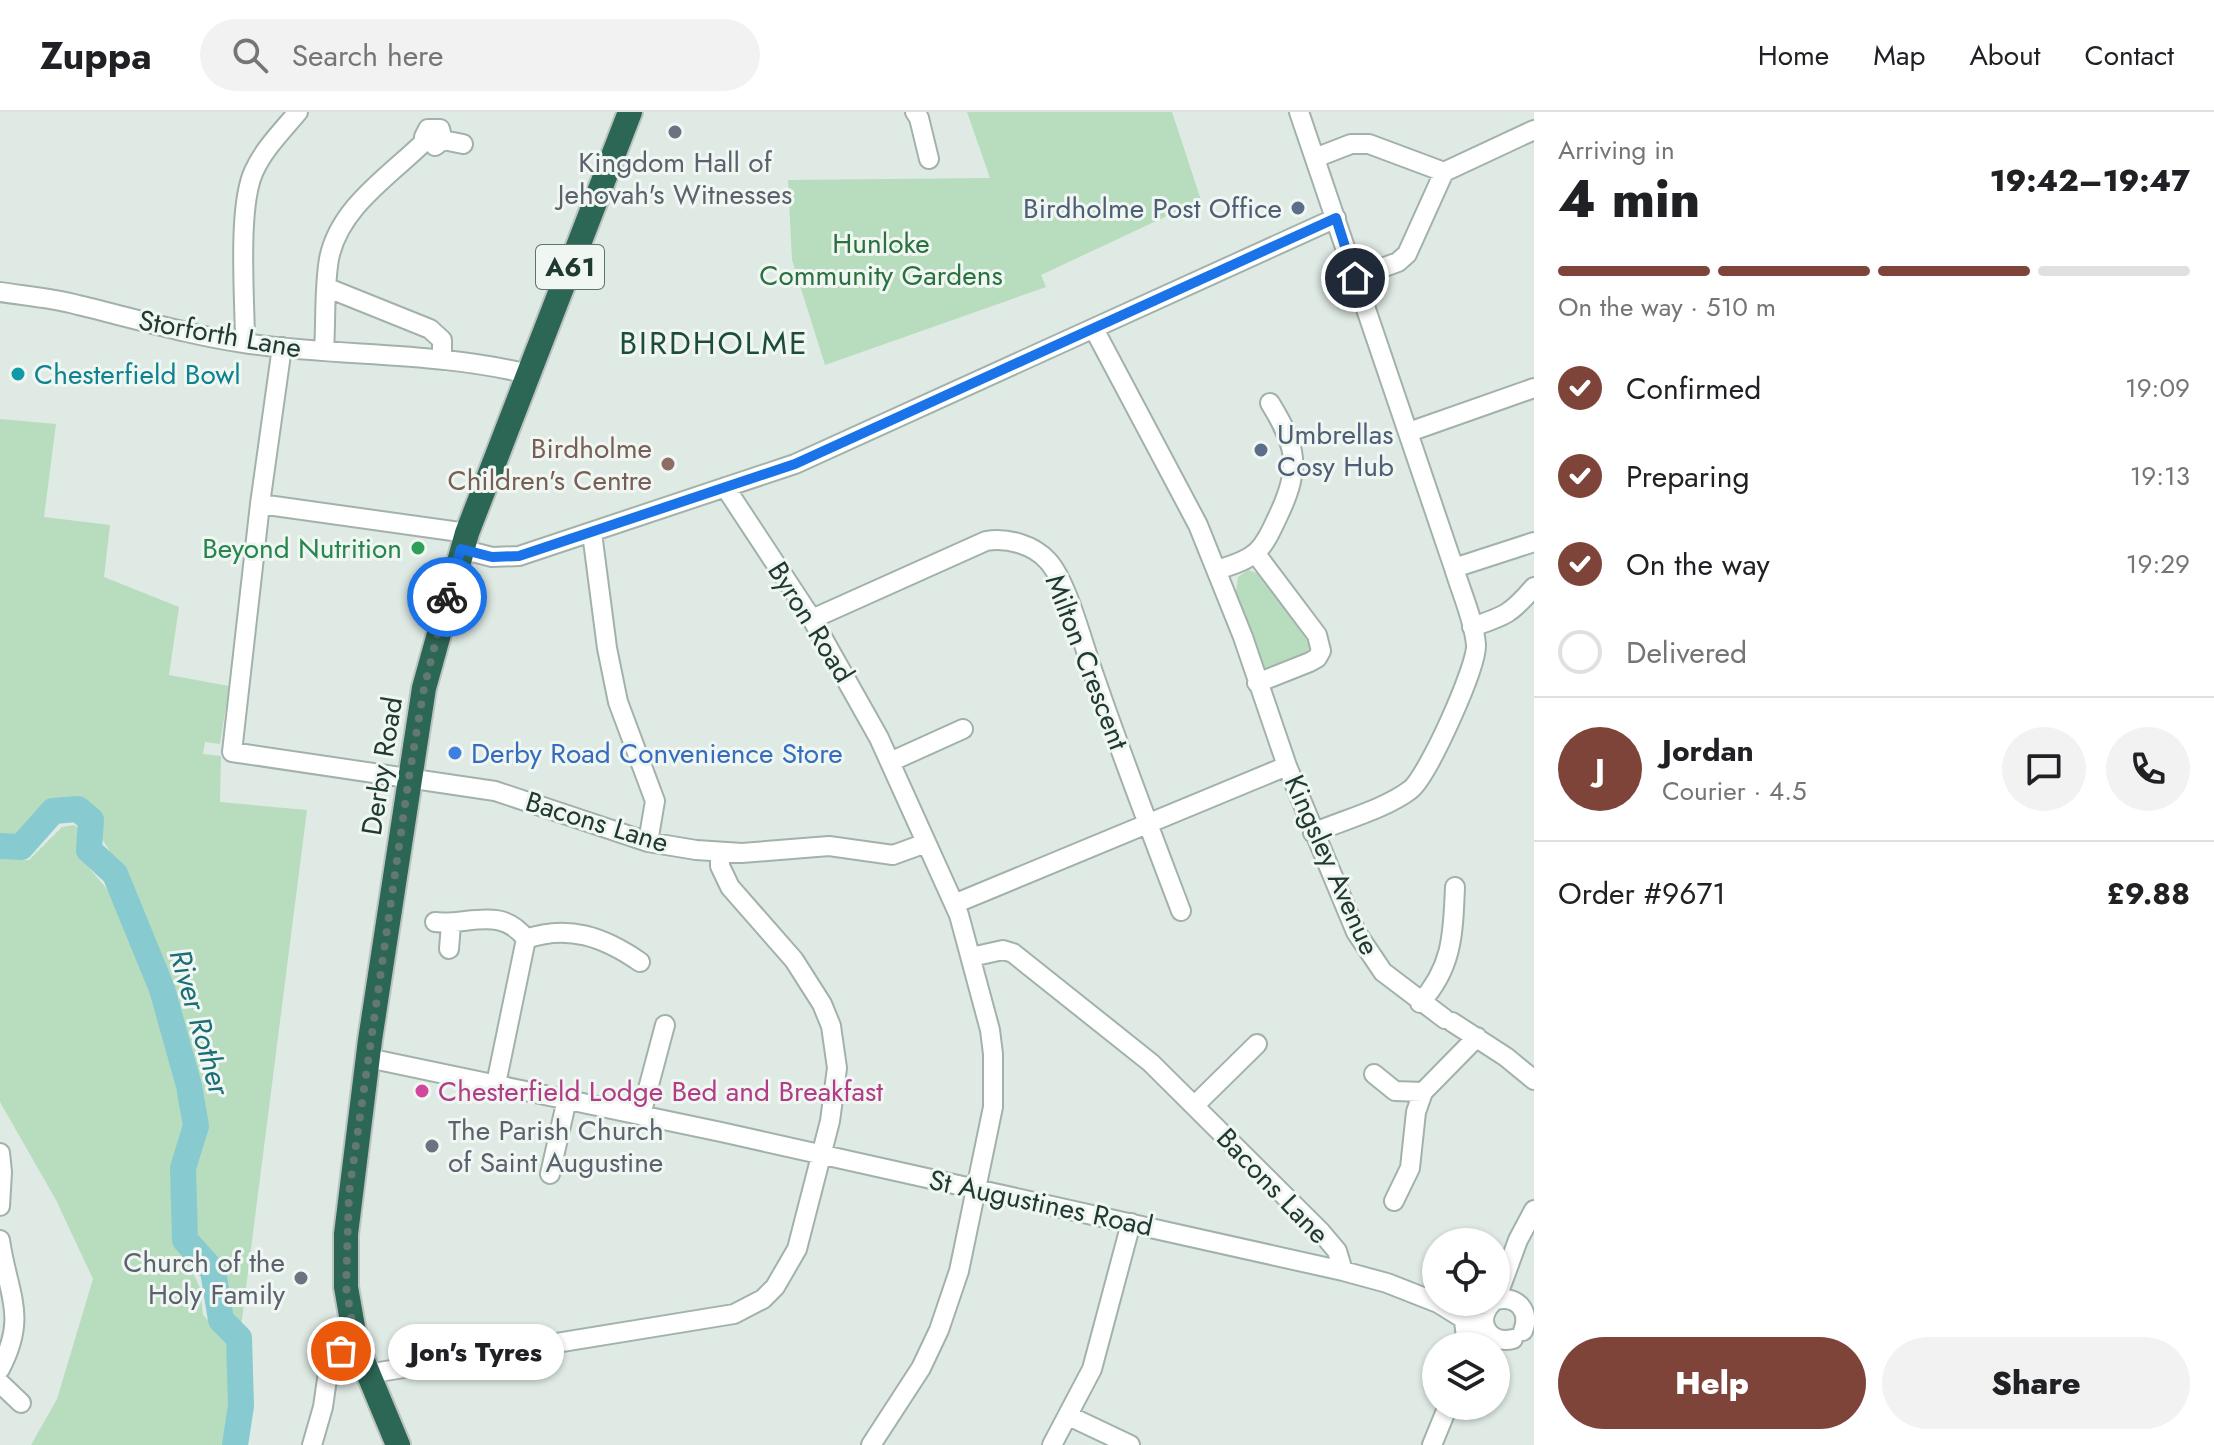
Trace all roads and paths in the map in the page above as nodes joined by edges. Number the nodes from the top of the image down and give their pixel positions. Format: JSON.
{"nodes":[{"id":1,"x":298,"y":112,"type":"edge"},
{"id":2,"x":630,"y":112,"type":"edge"},
{"id":3,"x":915,"y":112,"type":"edge"},
{"id":4,"x":1299,"y":112,"type":"edge"},
{"id":5,"x":433,"y":130,"type":"edge"},
{"id":6,"x":1534,"y":130,"type":"edge"},
{"id":7,"x":463,"y":144,"type":"dead end"},
{"id":8,"x":1315,"y":158,"type":"junction"},
{"id":9,"x":929,"y":159,"type":"dead end"},
{"id":10,"x":1444,"y":172,"type":"junction"},
{"id":11,"x":1336,"y":218,"type":"junction"},
{"id":12,"x":1355,"y":278,"type":"junction"},
{"id":13,"x":328,"y":288,"type":"junction"},
{"id":14,"x":0,"y":292,"type":"edge"},
{"id":15,"x":1094,"y":329,"type":"junction"},
{"id":16,"x":245,"y":343,"type":"junction"},
{"id":17,"x":282,"y":347,"type":"junction"},
{"id":18,"x":324,"y":351,"type":"junction"},
{"id":19,"x":442,"y":360,"type":"junction"},
{"id":20,"x":528,"y":374,"type":"junction"},
{"id":21,"x":1534,"y":388,"type":"edge"},
{"id":22,"x":1270,"y":403,"type":"dead end"},
{"id":23,"x":1409,"y":432,"type":"junction"},
{"id":24,"x":725,"y":487,"type":"junction"},
{"id":25,"x":260,"y":504,"type":"junction"},
{"id":26,"x":592,"y":533,"type":"junction"},
{"id":27,"x":464,"y":541,"type":"junction"},
{"id":28,"x":1534,"y":542,"type":"edge"},
{"id":29,"x":1256,"y":554,"type":"junction"},
{"id":30,"x":1454,"y":568,"type":"junction"},
{"id":31,"x":1217,"y":570,"type":"junction"},
{"id":32,"x":1534,"y":587,"type":"edge"},
{"id":33,"x":812,"y":619,"type":"junction"},
{"id":34,"x":1472,"y":627,"type":"junction"},
{"id":35,"x":1257,"y":683,"type":"junction"},
{"id":36,"x":963,"y":729,"type":"dead end"},
{"id":37,"x":890,"y":762,"type":"junction"},
{"id":38,"x":1287,"y":766,"type":"junction"},
{"id":39,"x":409,"y":777,"type":"junction"},
{"id":40,"x":1148,"y":824,"type":"junction"},
{"id":41,"x":1313,"y":833,"type":"junction"},
{"id":42,"x":648,"y":842,"type":"junction"},
{"id":43,"x":926,"y":843,"type":"junction"},
{"id":44,"x":720,"y":852,"type":"junction"},
{"id":45,"x":1455,"y":887,"type":"dead end"},
{"id":46,"x":954,"y":904,"type":"junction"},
{"id":47,"x":1181,"y":911,"type":"dead end"},
{"id":48,"x":565,"y":912,"type":"dead end"},
{"id":49,"x":561,"y":931,"type":"junction"},
{"id":50,"x":526,"y":939,"type":"junction"},
{"id":51,"x":449,"y":949,"type":"dead end"},
{"id":52,"x":971,"y":957,"type":"junction"},
{"id":53,"x":640,"y":962,"type":"dead end"},
{"id":54,"x":1420,"y":1003,"type":"junction"},
{"id":55,"x":665,"y":1025,"type":"dead end"},
{"id":56,"x":1477,"y":1037,"type":"junction"},
{"id":57,"x":1257,"y":1044,"type":"dead end"},
{"id":58,"x":368,"y":1058,"type":"junction"},
{"id":59,"x":1374,"y":1074,"type":"dead end"},
{"id":60,"x":1533,"y":1076,"type":"edge"},
{"id":61,"x":496,"y":1084,"type":"junction"},
{"id":62,"x":1423,"y":1092,"type":"junction"},
{"id":63,"x":567,"y":1099,"type":"junction"},
{"id":64,"x":1195,"y":1105,"type":"junction"},
{"id":65,"x":641,"y":1115,"type":"junction"},
{"id":66,"x":822,"y":1154,"type":"junction"},
{"id":67,"x":6,"y":1165,"type":"edge"},
{"id":68,"x":550,"y":1174,"type":"dead end"},
{"id":69,"x":977,"y":1189,"type":"junction"},
{"id":70,"x":1394,"y":1201,"type":"dead end"},
{"id":71,"x":0,"y":1206,"type":"edge"},
{"id":72,"x":1534,"y":1210,"type":"edge"},
{"id":73,"x":1131,"y":1223,"type":"junction"},
{"id":74,"x":0,"y":1240,"type":"edge"},
{"id":75,"x":1511,"y":1264,"type":"joint"},
{"id":76,"x":1343,"y":1271,"type":"junction"},
{"id":77,"x":1422,"y":1297,"type":"edge"},
{"id":78,"x":1525,"y":1304,"type":"edge"},
{"id":79,"x":1457,"y":1316,"type":"edge"},
{"id":80,"x":1464,"y":1321,"type":"junction"},
{"id":81,"x":1523,"y":1331,"type":"edge"},
{"id":82,"x":1465,"y":1332,"type":"edge"},
{"id":83,"x":1479,"y":1332,"type":"edge"},
{"id":84,"x":356,"y":1344,"type":"junction"},
{"id":85,"x":0,"y":1369,"type":"edge"},
{"id":86,"x":367,"y":1374,"type":"junction"},
{"id":87,"x":0,"y":1383,"type":"edge"},
{"id":88,"x":21,"y":1403,"type":"dead end"},
{"id":89,"x":1069,"y":1416,"type":"junction"},
{"id":90,"x":1442,"y":1420,"type":"edge"},
{"id":91,"x":312,"y":1445,"type":"edge"},
{"id":92,"x":398,"y":1445,"type":"edge"},
{"id":93,"x":871,"y":1445,"type":"edge"},
{"id":94,"x":1052,"y":1445,"type":"edge"},
{"id":95,"x":1130,"y":1445,"type":"edge"},
{"id":96,"x":1432,"y":1445,"type":"edge"}],
"edges":[{"from":1,"to":16,"type":"street"},
{"from":2,"to":20,"type":"highway","name":"Derby Road","number":"A61"},
{"from":3,"to":9,"type":"street"},
{"from":4,"to":8,"type":"street"},
{"from":5,"to":7,"type":"street"},
{"from":5,"to":13,"type":"street"},
{"from":6,"to":10,"type":"street"},
{"from":8,"to":10,"type":"street"},
{"from":8,"to":11,"type":"street"},
{"from":10,"to":12,"type":"street"},
{"from":11,"to":12,"type":"street"},
{"from":11,"to":15,"type":"street"},
{"from":12,"to":23,"type":"street"},
{"from":13,"to":18,"type":"street"},
{"from":13,"to":19,"type":"street"},
{"from":14,"to":16,"type":"street","name":"Storforth Lane"},
{"from":15,"to":24,"type":"street"},
{"from":15,"to":31,"type":"street","name":"Kingsley Avenue"},
{"from":16,"to":17,"type":"street","name":"Storforth Lane"},
{"from":17,"to":18,"type":"street","name":"Storforth Lane"},
{"from":17,"to":25,"type":"street"},
{"from":18,"to":19,"type":"street","name":"Storforth Lane"},
{"from":19,"to":20,"type":"street","name":"Storforth Lane"},
{"from":20,"to":27,"type":"highway","name":"Derby Road","number":"A61"},
{"from":21,"to":23,"type":"street"},
{"from":22,"to":29,"type":"street"},
{"from":23,"to":30,"type":"street"},
{"from":24,"to":26,"type":"street"},
{"from":24,"to":33,"type":"street","name":"Byron Road"},
{"from":25,"to":27,"type":"street"},
{"from":25,"to":39,"type":"street","name":"Bacons Lane"},
{"from":26,"to":27,"type":"street"},
{"from":26,"to":42,"type":"street"},
{"from":27,"to":39,"type":"highway","name":"Derby Road","number":"A61"},
{"from":28,"to":30,"type":"street"},
{"from":29,"to":31,"type":"street"},
{"from":29,"to":35,"type":"street"},
{"from":30,"to":34,"type":"street"},
{"from":31,"to":35,"type":"street","name":"Kingsley Avenue"},
{"from":32,"to":34,"type":"street"},
{"from":33,"to":37,"type":"street","name":"Byron Road"},
{"from":33,"to":40,"type":"street","name":"Milton Crescent"},
{"from":34,"to":41,"type":"street"},
{"from":35,"to":38,"type":"street","name":"Kingsley Avenue"},
{"from":36,"to":37,"type":"street"},
{"from":37,"to":43,"type":"street","name":"Byron Road"},
{"from":38,"to":40,"type":"street"},
{"from":38,"to":41,"type":"street","name":"Kingsley Avenue"},
{"from":39,"to":42,"type":"street","name":"Bacons Lane"},
{"from":39,"to":58,"type":"highway","name":"Derby Road","number":"A61"},
{"from":40,"to":46,"type":"street"},
{"from":40,"to":47,"type":"street","name":"Milton Crescent"},
{"from":41,"to":54,"type":"street","name":"Kingsley Avenue"},
{"from":42,"to":44,"type":"street","name":"Bacons Lane"},
{"from":43,"to":44,"type":"street","name":"Bacons Lane"},
{"from":43,"to":46,"type":"street","name":"Byron Road"},
{"from":44,"to":66,"type":"street"},
{"from":45,"to":54,"type":"street"},
{"from":46,"to":52,"type":"street","name":"Byron Road"},
{"from":48,"to":49,"type":"street"},
{"from":49,"to":50,"type":"street"},
{"from":49,"to":53,"type":"street"},
{"from":50,"to":51,"type":"street"},
{"from":50,"to":61,"type":"street"},
{"from":52,"to":64,"type":"street","name":"Bacons Lane"},
{"from":52,"to":69,"type":"street","name":"Byron Road"},
{"from":54,"to":56,"type":"street","name":"Kingsley Avenue"},
{"from":55,"to":65,"type":"street"},
{"from":56,"to":60,"type":"street","name":"Kingsley Avenue"},
{"from":56,"to":62,"type":"street"},
{"from":57,"to":64,"type":"street","name":"Bacons Lane"},
{"from":58,"to":61,"type":"street","name":"St Augustines Road"},
{"from":58,"to":84,"type":"highway","name":"Derby Road","number":"A61"},
{"from":59,"to":62,"type":"street"},
{"from":61,"to":63,"type":"street","name":"St Augustines Road"},
{"from":62,"to":70,"type":"street"},
{"from":63,"to":65,"type":"street","name":"St Augustines Road"},
{"from":63,"to":68,"type":"street"},
{"from":64,"to":76,"type":"street","name":"Bacons Lane"},
{"from":65,"to":66,"type":"street","name":"St Augustines Road"},
{"from":66,"to":69,"type":"street","name":"St Augustines Road"},
{"from":66,"to":86,"type":"street"},
{"from":67,"to":71,"type":"street"},
{"from":69,"to":73,"type":"street","name":"St Augustines Road"},
{"from":69,"to":93,"type":"street","name":"Byron Road"},
{"from":72,"to":75,"type":"street"},
{"from":73,"to":76,"type":"street","name":"St Augustines Road"},
{"from":73,"to":89,"type":"street"},
{"from":74,"to":85,"type":"street"},
{"from":75,"to":78,"type":"street"},
{"from":76,"to":77,"type":"street","name":"St Augustines Road"},
{"from":78,"to":81,"type":"street"},
{"from":79,"to":80,"type":"street","name":"St Augustines Road"},
{"from":80,"to":82,"type":"street"},
{"from":80,"to":83,"type":"street","name":"St Augustines Road"},
{"from":84,"to":86,"type":"highway","number":"A61"},
{"from":84,"to":91,"type":"street"},
{"from":86,"to":92,"type":"highway","number":"A61"},
{"from":87,"to":88,"type":"street"},
{"from":89,"to":94,"type":"street"},
{"from":89,"to":95,"type":"street"},
{"from":90,"to":96,"type":"street"}]}
